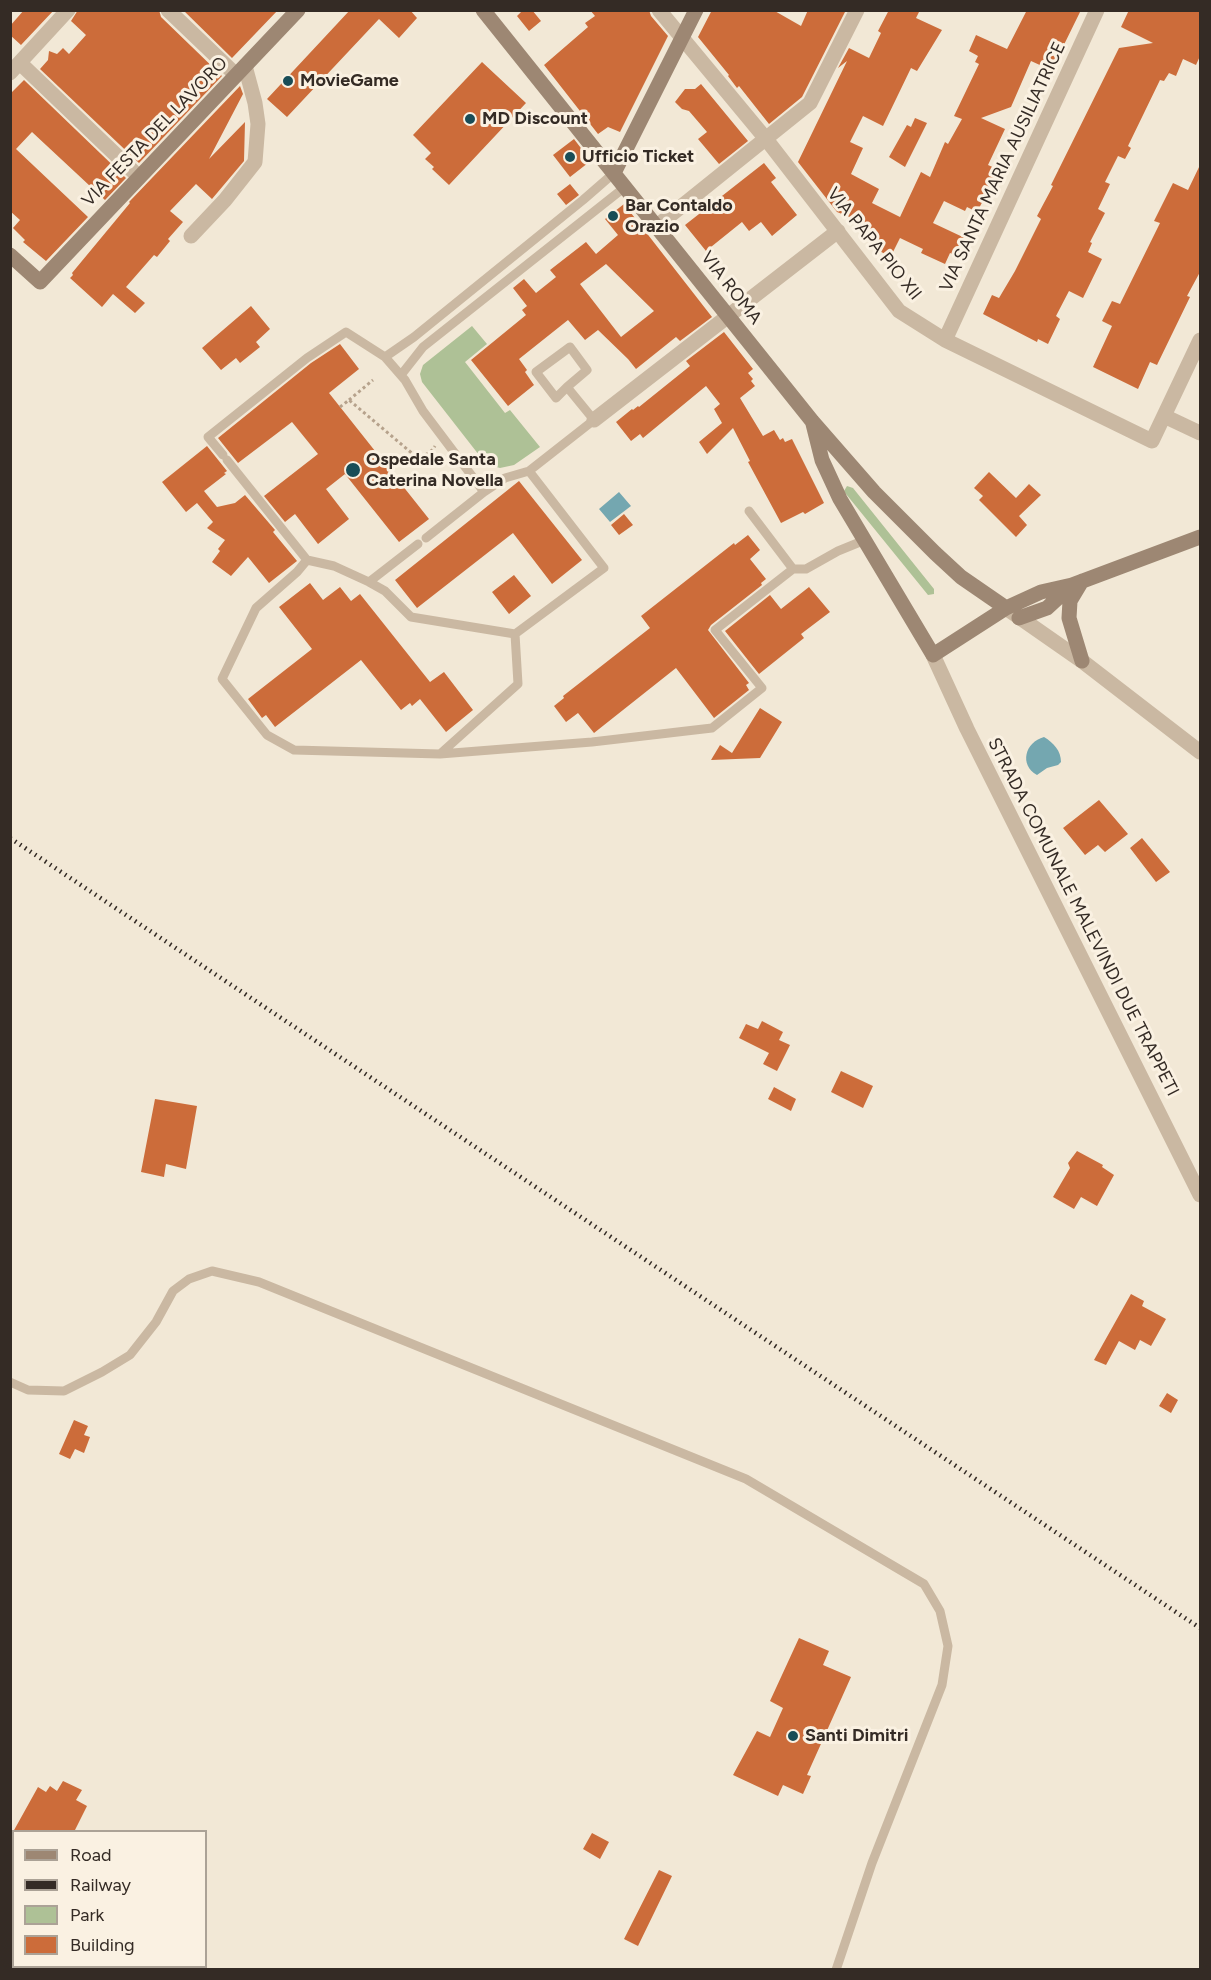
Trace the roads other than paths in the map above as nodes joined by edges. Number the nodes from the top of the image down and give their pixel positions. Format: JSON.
{"nodes":[{"id":1,"x":68,"y":10,"type":"edge"},
{"id":2,"x":168,"y":10,"type":"edge"},
{"id":3,"x":298,"y":10,"type":"edge"},
{"id":4,"x":483,"y":10,"type":"edge"},
{"id":5,"x":659,"y":10,"type":"edge"},
{"id":6,"x":696,"y":10,"type":"edge"},
{"id":7,"x":857,"y":10,"type":"edge"},
{"id":8,"x":1097,"y":10,"type":"edge"},
{"id":9,"x":682,"y":40,"type":"junction"},
{"id":10,"x":15,"y":68,"type":"edge"},
{"id":11,"x":241,"y":70,"type":"junction"},
{"id":12,"x":766,"y":139,"type":"junction"},
{"id":13,"x":614,"y":172,"type":"junction"},
{"id":14,"x":139,"y":177,"type":"junction"},
{"id":15,"x":625,"y":187,"type":"junction"},
{"id":16,"x":597,"y":189,"type":"junction"},
{"id":17,"x":608,"y":201,"type":"junction"},
{"id":18,"x":657,"y":226,"type":"junction"},
{"id":19,"x":838,"y":231,"type":"junction"},
{"id":20,"x":191,"y":236,"type":"dead end"},
{"id":21,"x":10,"y":255,"type":"edge"},
{"id":22,"x":728,"y":316,"type":"junction"},
{"id":23,"x":945,"y":340,"type":"junction"},
{"id":24,"x":1200,"y":340,"type":"edge"},
{"id":25,"x":385,"y":357,"type":"junction"},
{"id":26,"x":401,"y":375,"type":"junction"},
{"id":27,"x":567,"y":387,"type":"junction"},
{"id":28,"x":1164,"y":416,"type":"junction"},
{"id":29,"x":594,"y":420,"type":"junction"},
{"id":30,"x":812,"y":421,"type":"junction"},
{"id":31,"x":1200,"y":433,"type":"edge"},
{"id":32,"x":529,"y":471,"type":"junction"},
{"id":33,"x":484,"y":492,"type":"junction"},
{"id":34,"x":749,"y":511,"type":"dead end"},
{"id":35,"x":1200,"y":537,"type":"edge"},
{"id":36,"x":864,"y":540,"type":"junction"},
{"id":37,"x":307,"y":560,"type":"junction"},
{"id":38,"x":793,"y":569,"type":"junction"},
{"id":39,"x":369,"y":582,"type":"junction"},
{"id":40,"x":1077,"y":583,"type":"junction"},
{"id":41,"x":1006,"y":608,"type":"junction"},
{"id":42,"x":1019,"y":618,"type":"junction"},
{"id":43,"x":515,"y":634,"type":"junction"},
{"id":44,"x":933,"y":655,"type":"junction"},
{"id":45,"x":1083,"y":661,"type":"junction"},
{"id":46,"x":1200,"y":752,"type":"edge"},
{"id":47,"x":440,"y":754,"type":"junction"},
{"id":48,"x":1200,"y":1195,"type":"edge"},
{"id":49,"x":10,"y":1382,"type":"edge"},
{"id":50,"x":836,"y":1970,"type":"edge"}],
"edges":[{"from":1,"to":10,"type":"street"},
{"from":2,"to":11,"type":"street"},
{"from":3,"to":11,"type":"main road","name":"VIA FESTA DEL LAVORO"},
{"from":4,"to":13,"type":"main road","name":"VIA ROMA"},
{"from":5,"to":9,"type":"street","name":"VIA PAPA PIO XII"},
{"from":6,"to":9,"type":"main road"},
{"from":7,"to":12,"type":"street"},
{"from":8,"to":23,"type":"street","name":"VIA SANTA MARIA AUSILIATRICE"},
{"from":9,"to":12,"type":"street","name":"VIA PAPA PIO XII"},
{"from":9,"to":13,"type":"main road"},
{"from":10,"to":14,"type":"street"},
{"from":11,"to":14,"type":"main road","name":"VIA FESTA DEL LAVORO"},
{"from":11,"to":20,"type":"street"},
{"from":12,"to":18,"type":"street"},
{"from":12,"to":19,"type":"street","name":"VIA PAPA PIO XII"},
{"from":13,"to":15,"type":"main road","name":"VIA ROMA"},
{"from":13,"to":16,"type":"lane"},
{"from":14,"to":21,"type":"main road","name":"VIA FESTA DEL LAVORO"},
{"from":15,"to":17,"type":"lane"},
{"from":15,"to":18,"type":"main road","name":"VIA ROMA"},
{"from":16,"to":17,"type":"lane"},
{"from":16,"to":25,"type":"lane"},
{"from":17,"to":26,"type":"lane"},
{"from":18,"to":22,"type":"main road","name":"VIA ROMA"},
{"from":19,"to":22,"type":"street"},
{"from":19,"to":23,"type":"street","name":"VIA PAPA PIO XII"},
{"from":22,"to":29,"type":"street"},
{"from":22,"to":30,"type":"main road","name":"VIA ROMA"},
{"from":23,"to":28,"type":"street","name":"VIA PAPA PIO XII"},
{"from":24,"to":28,"type":"street"},
{"from":25,"to":26,"type":"lane"},
{"from":25,"to":37,"type":"lane"},
{"from":26,"to":33,"type":"lane"},
{"from":27,"to":27,"type":"lane"},
{"from":27,"to":29,"type":"lane"},
{"from":28,"to":31,"type":"street"},
{"from":29,"to":32,"type":"lane"},
{"from":30,"to":36,"type":"main road"},
{"from":30,"to":41,"type":"main road","name":"VIA ROMA"},
{"from":32,"to":33,"type":"lane"},
{"from":32,"to":43,"type":"lane"},
{"from":33,"to":39,"type":"lane"},
{"from":34,"to":38,"type":"lane"},
{"from":35,"to":40,"type":"main road"},
{"from":36,"to":38,"type":"lane"},
{"from":36,"to":44,"type":"main road"},
{"from":37,"to":39,"type":"lane"},
{"from":37,"to":47,"type":"lane"},
{"from":38,"to":47,"type":"lane"},
{"from":39,"to":43,"type":"lane"},
{"from":40,"to":41,"type":"main road"},
{"from":40,"to":42,"type":"main road"},
{"from":40,"to":45,"type":"main road"},
{"from":41,"to":42,"type":"street"},
{"from":41,"to":44,"type":"main road"},
{"from":42,"to":45,"type":"street"},
{"from":43,"to":47,"type":"lane"},
{"from":44,"to":48,"type":"street","name":"STRADA COMUNALE MALEVINDI DUE TRAPPETI"},
{"from":45,"to":46,"type":"street"},
{"from":49,"to":50,"type":"lane"}]}
